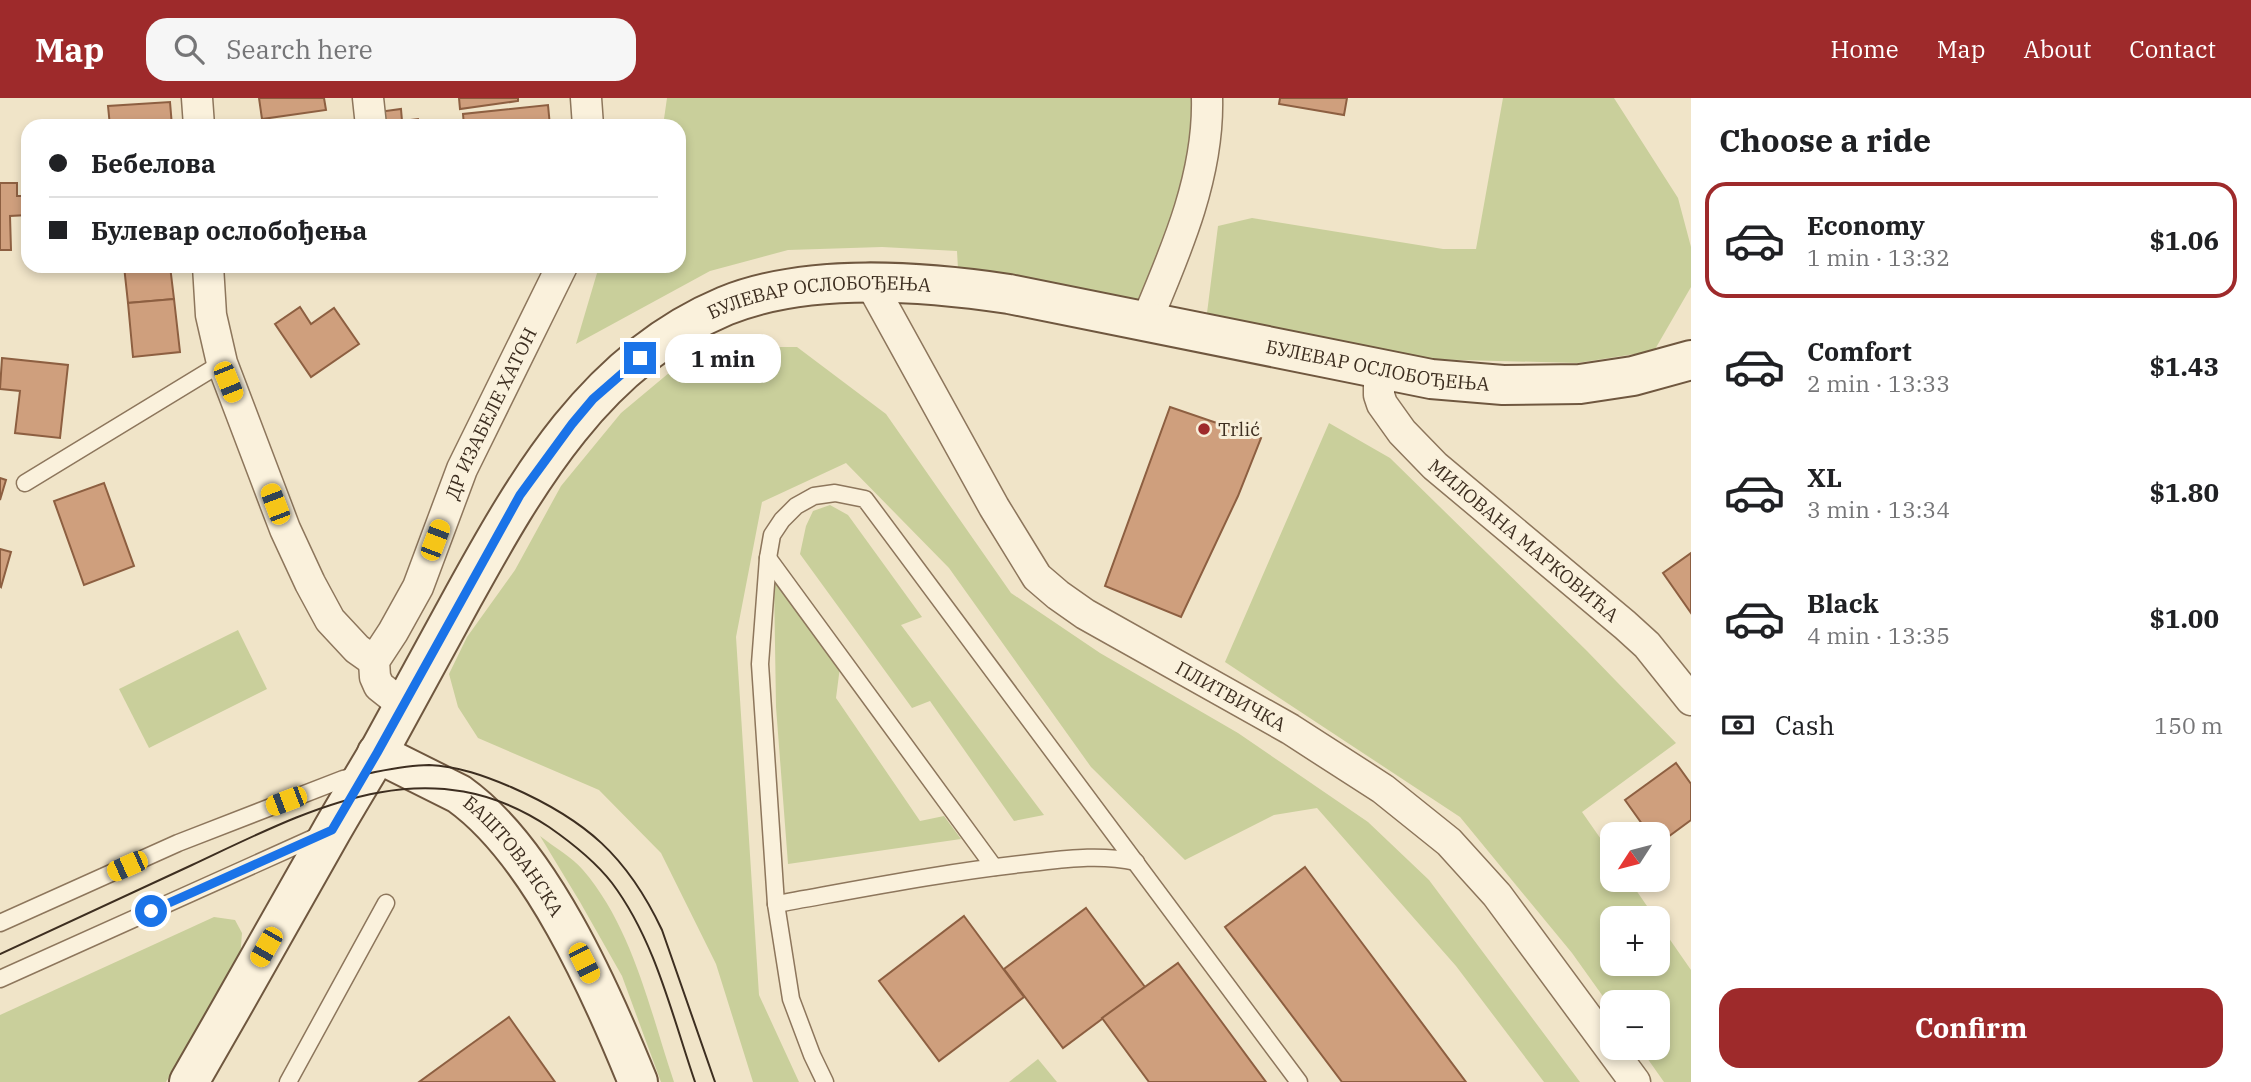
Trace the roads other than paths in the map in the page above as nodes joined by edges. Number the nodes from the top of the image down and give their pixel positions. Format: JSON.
{"nodes":[{"id":1,"x":197,"y":98,"type":"edge"},
{"id":2,"x":368,"y":98,"type":"edge"},
{"id":3,"x":586,"y":98,"type":"edge"},
{"id":4,"x":1207,"y":98,"type":"edge"},
{"id":5,"x":198,"y":119,"type":"edge"},
{"id":6,"x":370,"y":119,"type":"edge"},
{"id":7,"x":588,"y":119,"type":"edge"},
{"id":8,"x":208,"y":273,"type":"edge"},
{"id":9,"x":559,"y":273,"type":"edge"},
{"id":10,"x":871,"y":284,"type":"junction"},
{"id":11,"x":1146,"y":322,"type":"junction"},
{"id":12,"x":1691,"y":360,"type":"edge"},
{"id":13,"x":222,"y":363,"type":"junction"},
{"id":14,"x":1380,"y":369,"type":"junction"},
{"id":15,"x":25,"y":483,"type":"dead end"},
{"id":16,"x":768,"y":558,"type":"junction"},
{"id":17,"x":374,"y":661,"type":"junction"},
{"id":18,"x":1691,"y":700,"type":"edge"},
{"id":19,"x":403,"y":705,"type":"junction"},
{"id":20,"x":371,"y":764,"type":"junction"},
{"id":21,"x":332,"y":830,"type":"junction"},
{"id":22,"x":1136,"y":862,"type":"junction"},
{"id":23,"x":994,"y":867,"type":"junction"},
{"id":24,"x":386,"y":903,"type":"dead end"},
{"id":25,"x":776,"y":904,"type":"junction"},
{"id":26,"x":0,"y":923,"type":"edge"},
{"id":27,"x":0,"y":979,"type":"edge"},
{"id":28,"x":189,"y":1082,"type":"edge"},
{"id":29,"x":288,"y":1082,"type":"edge"},
{"id":30,"x":638,"y":1082,"type":"edge"},
{"id":31,"x":825,"y":1082,"type":"edge"},
{"id":32,"x":1299,"y":1082,"type":"edge"},
{"id":33,"x":1634,"y":1082,"type":"edge"}],
"edges":[{"from":1,"to":5,"type":"street"},
{"from":2,"to":6,"type":"street"},
{"from":3,"to":7,"type":"street"},
{"from":4,"to":11,"type":"street"},
{"from":8,"to":13,"type":"street"},
{"from":9,"to":17,"type":"street","name":"ДР ИЗАБЕЛЕ ХАТОН"},
{"from":10,"to":11,"type":"main road","name":"БУЛЕВАР ОСЛОБОЂЕЊА"},
{"from":10,"to":19,"type":"main road","name":"БУЛЕВАР ОСЛОБОЂЕЊА"},
{"from":10,"to":33,"type":"street","name":"ПЛИТВИЧКА"},
{"from":11,"to":14,"type":"main road","name":"БУЛЕВАР ОСЛОБОЂЕЊА"},
{"from":12,"to":14,"type":"main road","name":"БУЛЕВАР ОСЛОБОЂЕЊА"},
{"from":13,"to":15,"type":"lane"},
{"from":13,"to":17,"type":"street"},
{"from":14,"to":18,"type":"street","name":"МИЛОВАНА МАРКОВИЋА"},
{"from":16,"to":22,"type":"lane"},
{"from":16,"to":23,"type":"lane"},
{"from":16,"to":25,"type":"lane"},
{"from":17,"to":19,"type":"street"},
{"from":19,"to":20,"type":"main road","name":"БУЛЕВАР ОСЛОБОЂЕЊА"},
{"from":20,"to":21,"type":"main road","name":"БУЛЕВАР ОСЛОБОЂЕЊА"},
{"from":20,"to":26,"type":"lane"},
{"from":20,"to":30,"type":"main road","name":"БАШТОВАНСКА"},
{"from":21,"to":27,"type":"lane"},
{"from":21,"to":28,"type":"main road","name":"БУЛЕВАР ОСЛОБОЂЕЊА"},
{"from":22,"to":23,"type":"lane"},
{"from":22,"to":32,"type":"lane"},
{"from":23,"to":25,"type":"lane"},
{"from":24,"to":29,"type":"lane"},
{"from":25,"to":31,"type":"lane"}]}
